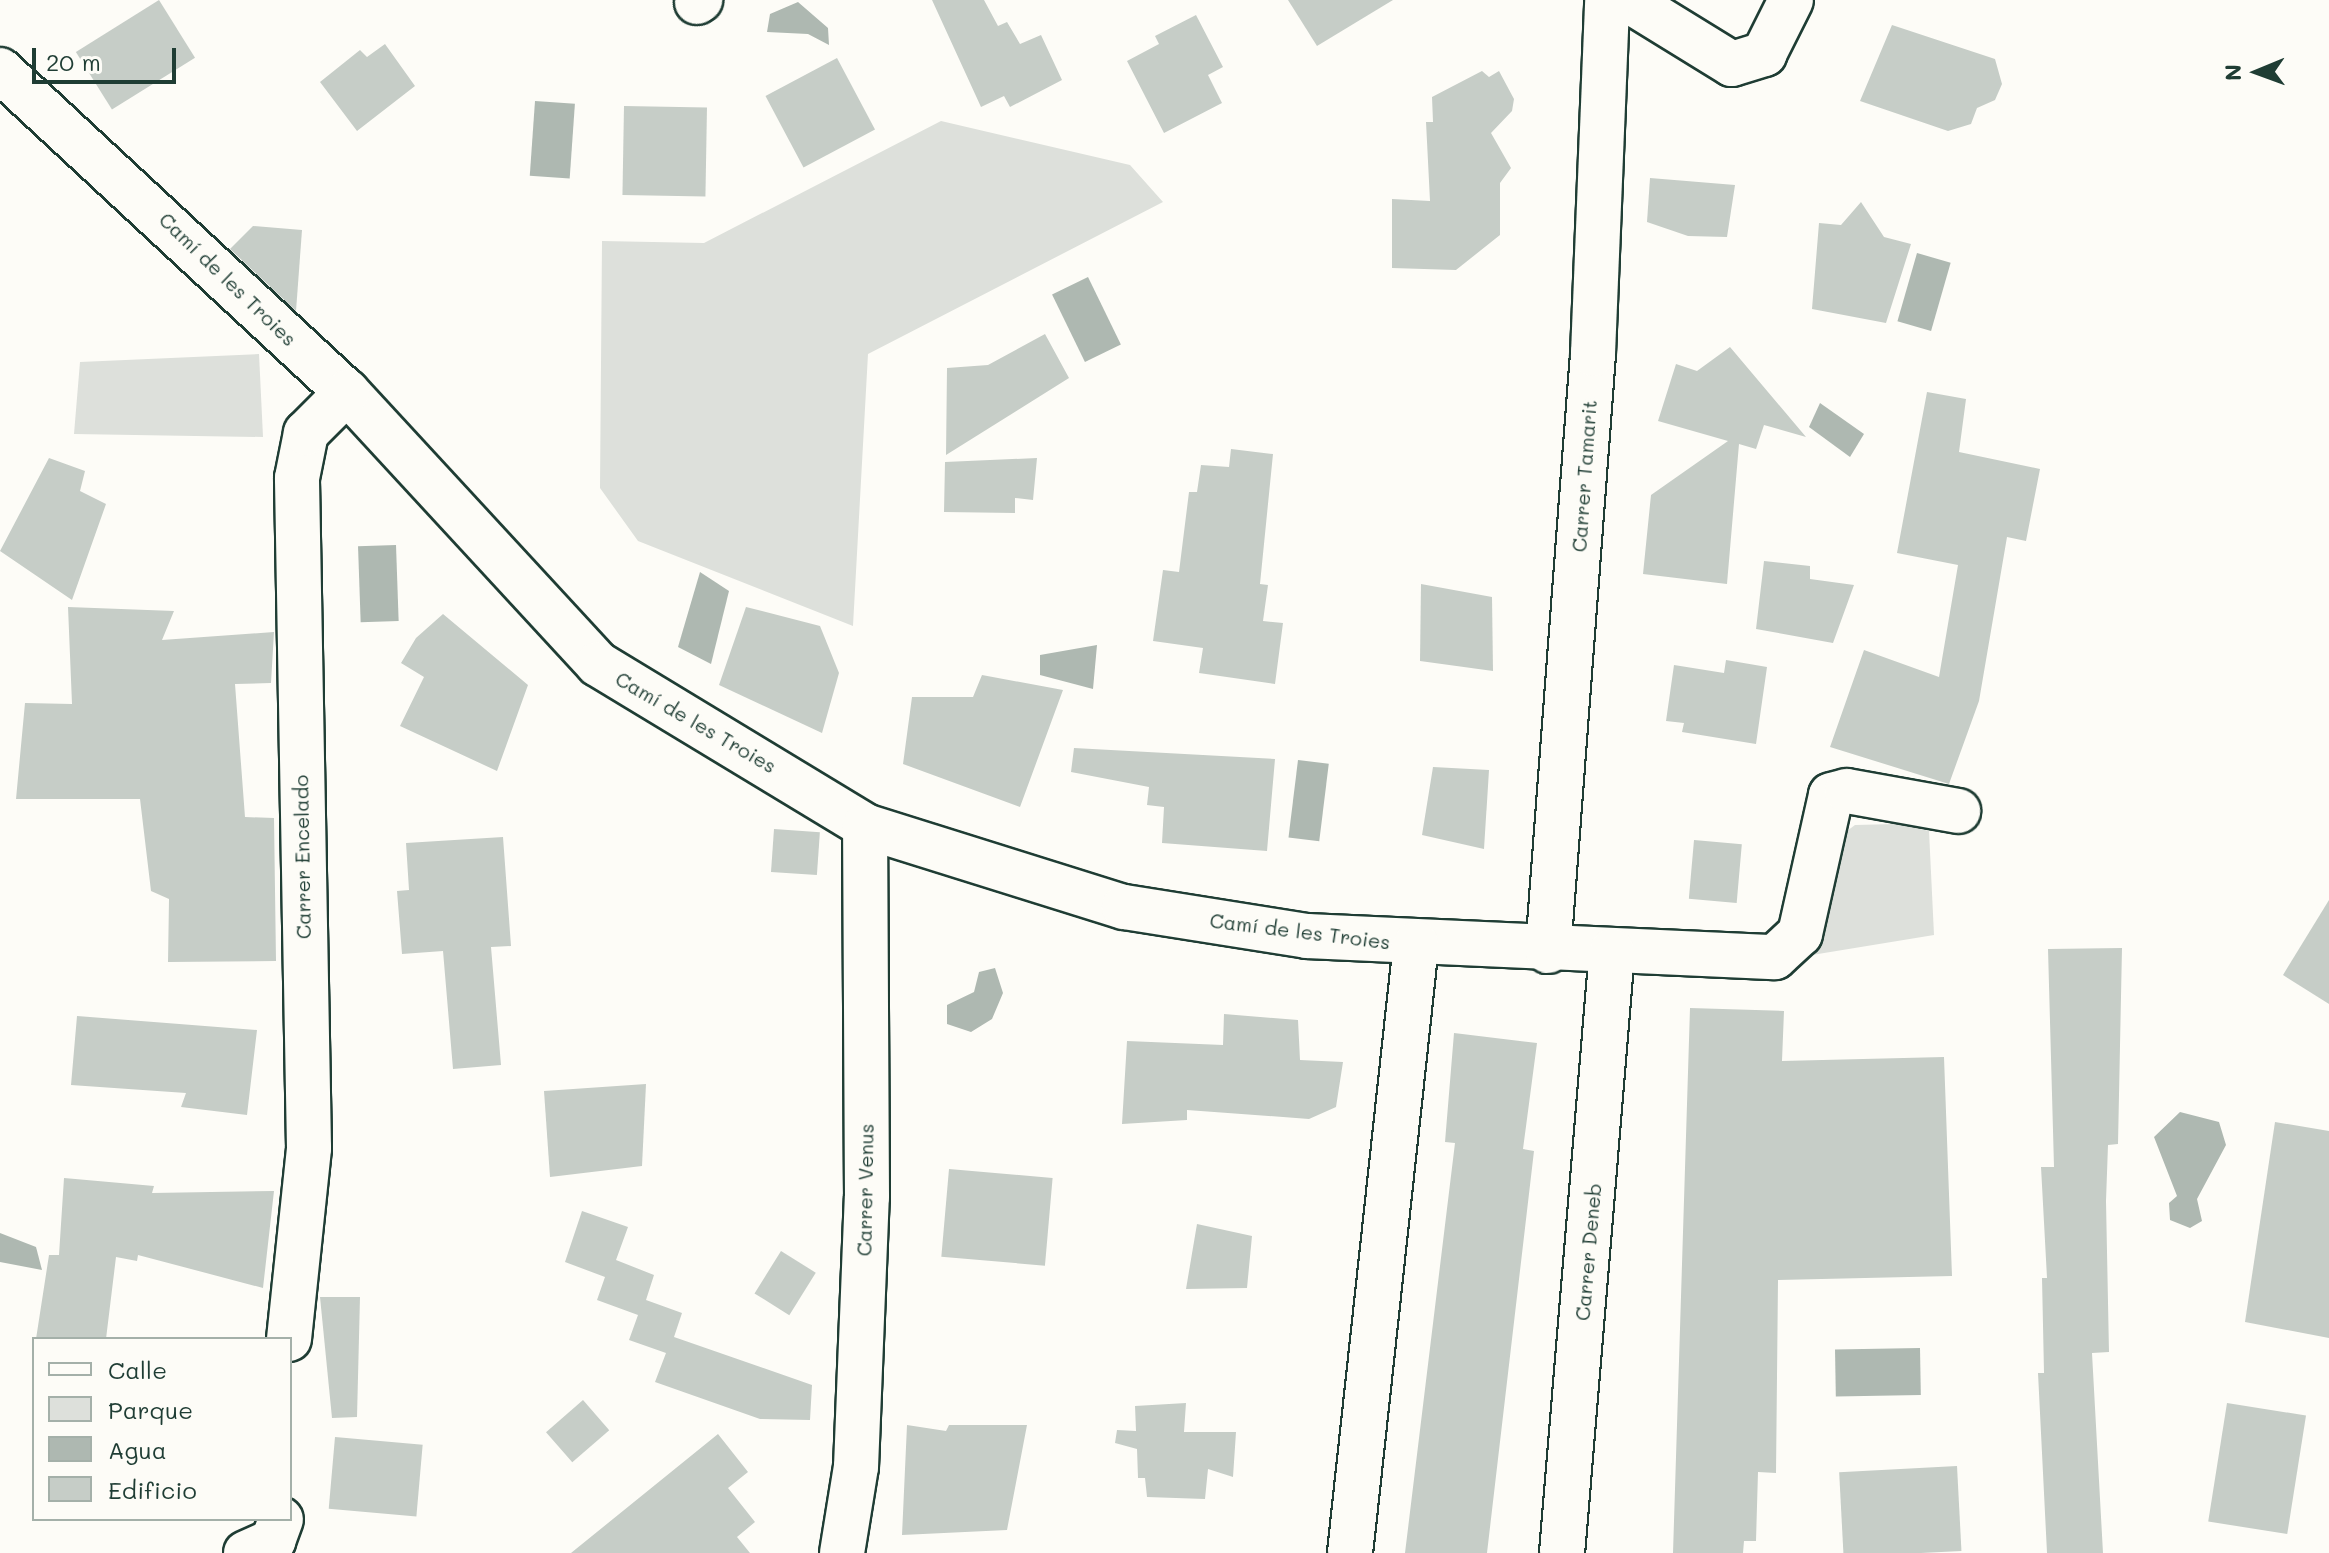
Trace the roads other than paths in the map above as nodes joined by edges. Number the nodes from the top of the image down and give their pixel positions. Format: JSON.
{"nodes":[{"id":1,"x":1607,"y":0,"type":"edge"},
{"id":2,"x":1628,"y":0,"type":"edge"},
{"id":3,"x":1791,"y":0,"type":"edge"},
{"id":4,"x":0,"y":70,"type":"edge"},
{"id":5,"x":347,"y":392,"type":"junction"},
{"id":6,"x":1958,"y":811,"type":"dead end"},
{"id":7,"x":865,"y":826,"type":"junction"},
{"id":8,"x":1416,"y":944,"type":"junction"},
{"id":9,"x":1548,"y":951,"type":"junction"},
{"id":10,"x":1612,"y":951,"type":"junction"},
{"id":11,"x":289,"y":1337,"type":"edge"},
{"id":12,"x":280,"y":1521,"type":"edge"},
{"id":13,"x":246,"y":1553,"type":"edge"},
{"id":14,"x":842,"y":1553,"type":"edge"},
{"id":15,"x":1350,"y":1553,"type":"edge"},
{"id":16,"x":1562,"y":1553,"type":"edge"}],
"edges":[{"from":1,"to":9,"type":"street","name":"Carrer Tamarit"},
{"from":2,"to":3,"type":"street"},
{"from":4,"to":5,"type":"street","name":"Camí de les Troies"},
{"from":5,"to":7,"type":"street","name":"Camí de les Troies"},
{"from":5,"to":11,"type":"street","name":"Carrer Encelado"},
{"from":6,"to":10,"type":"street","name":"Camí de les Troies"},
{"from":7,"to":8,"type":"street","name":"Camí de les Troies"},
{"from":7,"to":14,"type":"street","name":"Carrer Venus"},
{"from":8,"to":9,"type":"street","name":"Camí de les Troies"},
{"from":8,"to":15,"type":"street","name":"Camí de les Troies"},
{"from":9,"to":10,"type":"street","name":"Camí de les Troies"},
{"from":10,"to":16,"type":"street","name":"Carrer Deneb"},
{"from":12,"to":13,"type":"street"}]}
